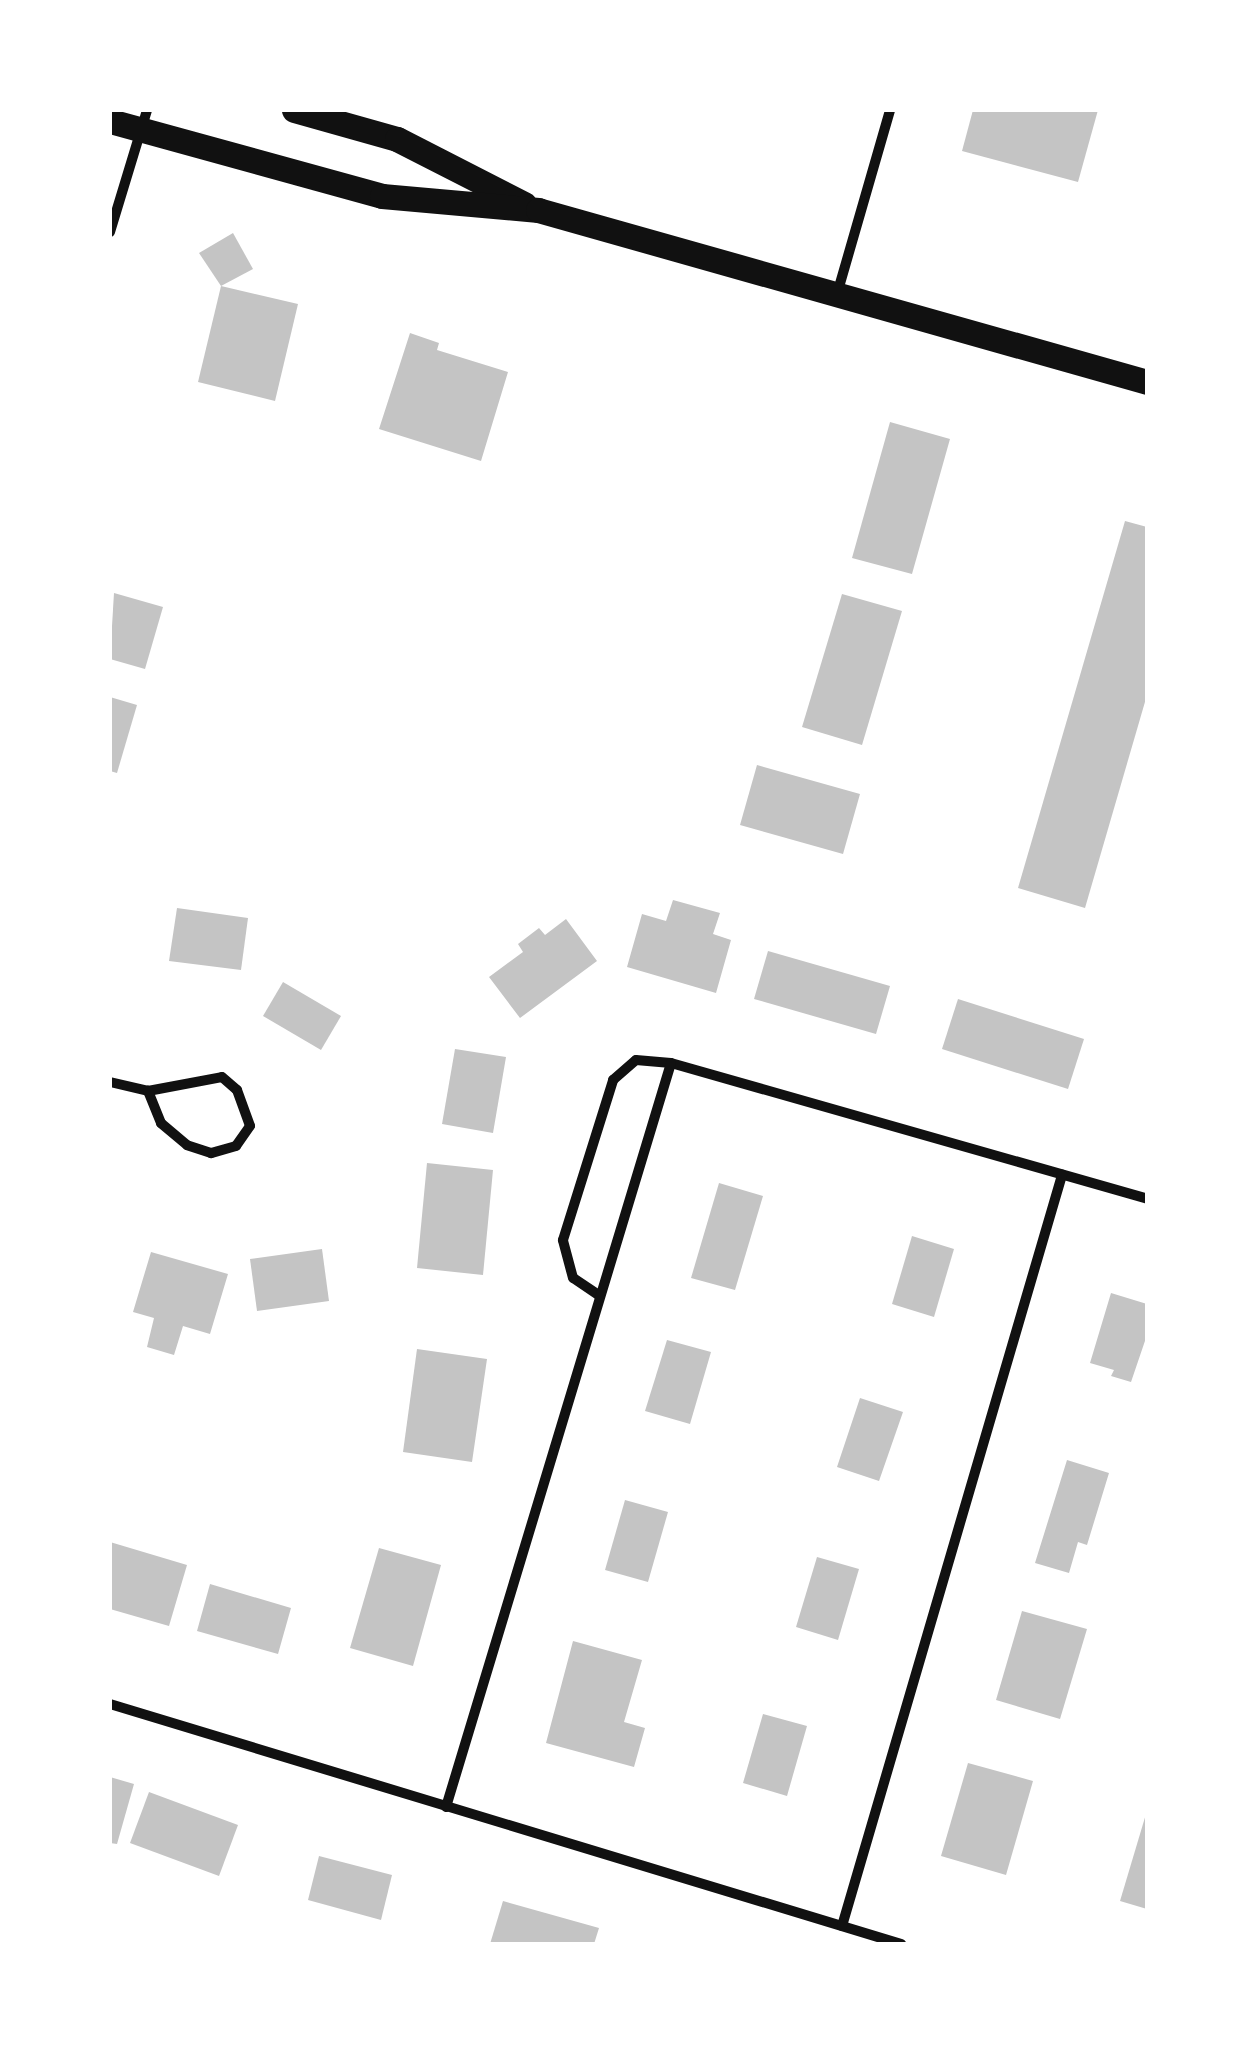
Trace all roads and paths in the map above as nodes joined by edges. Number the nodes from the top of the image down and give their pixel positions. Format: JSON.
{"nodes":[{"id":1,"x":294,"y":110,"type":"edge"},
{"id":2,"x":890,"y":110,"type":"edge"},
{"id":3,"x":143,"y":120,"type":"edge"},
{"id":4,"x":110,"y":121,"type":"edge"},
{"id":5,"x":538,"y":210,"type":"junction"},
{"id":6,"x":110,"y":232,"type":"edge"},
{"id":7,"x":837,"y":295,"type":"junction"},
{"id":8,"x":1147,"y":382,"type":"edge"},
{"id":9,"x":671,"y":1063,"type":"junction"},
{"id":10,"x":110,"y":1082,"type":"edge"},
{"id":11,"x":148,"y":1091,"type":"junction"},
{"id":12,"x":1062,"y":1175,"type":"junction"},
{"id":13,"x":1147,"y":1199,"type":"edge"},
{"id":14,"x":600,"y":1296,"type":"junction"},
{"id":15,"x":110,"y":1704,"type":"edge"},
{"id":16,"x":446,"y":1807,"type":"junction"},
{"id":17,"x":842,"y":1926,"type":"junction"},
{"id":18,"x":901,"y":1944,"type":"edge"}],
"edges":[{"from":1,"to":5,"type":"main road"},
{"from":2,"to":7,"type":"street"},
{"from":3,"to":4,"type":"main road"},
{"from":3,"to":5,"type":"main road"},
{"from":3,"to":6,"type":"street"},
{"from":5,"to":7,"type":"main road"},
{"from":7,"to":8,"type":"main road"},
{"from":9,"to":12,"type":"street"},
{"from":9,"to":14,"type":"street"},
{"from":9,"to":14,"type":"street"},
{"from":10,"to":11,"type":"street"},
{"from":11,"to":11,"type":"street"},
{"from":12,"to":13,"type":"street"},
{"from":12,"to":17,"type":"street"},
{"from":14,"to":16,"type":"street"},
{"from":15,"to":16,"type":"street"},
{"from":16,"to":17,"type":"street"},
{"from":17,"to":18,"type":"street"}]}
